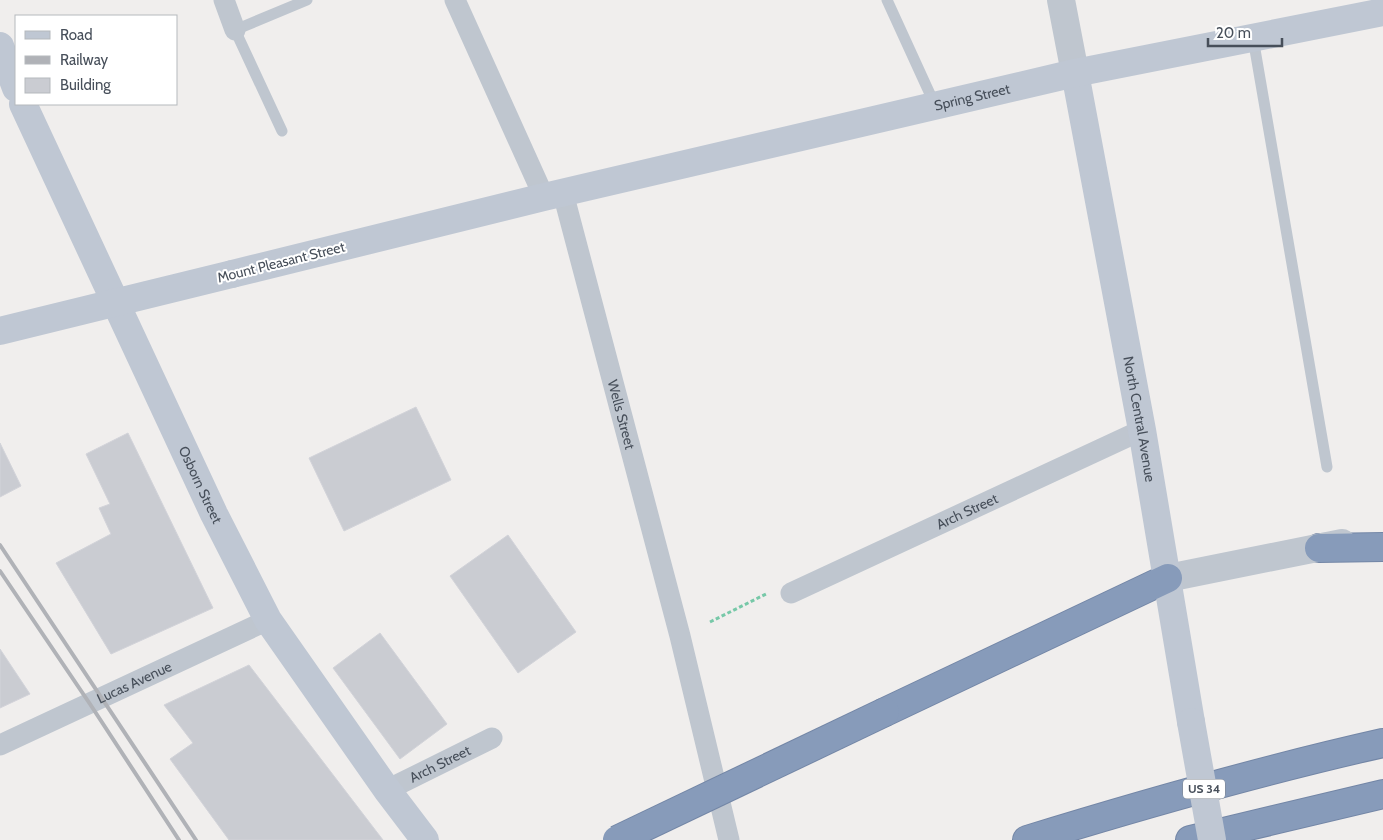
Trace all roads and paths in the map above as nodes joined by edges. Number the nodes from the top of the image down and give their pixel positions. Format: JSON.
{"nodes":[{"id":1,"x":224,"y":0,"type":"edge"},
{"id":2,"x":307,"y":0,"type":"edge"},
{"id":3,"x":455,"y":0,"type":"edge"},
{"id":4,"x":887,"y":0,"type":"edge"},
{"id":5,"x":1061,"y":0,"type":"edge"},
{"id":6,"x":1383,"y":12,"type":"edge"},
{"id":7,"x":235,"y":30,"type":"junction"},
{"id":8,"x":1253,"y":38,"type":"junction"},
{"id":9,"x":0,"y":46,"type":"edge"},
{"id":10,"x":1075,"y":73,"type":"junction"},
{"id":11,"x":15,"y":85,"type":"edge"},
{"id":12,"x":22,"y":105,"type":"edge"},
{"id":13,"x":935,"y":106,"type":"junction"},
{"id":14,"x":282,"y":131,"type":"dead end"},
{"id":15,"x":554,"y":195,"type":"junction"},
{"id":16,"x":0,"y":331,"type":"edge"},
{"id":17,"x":1142,"y":430,"type":"junction"},
{"id":18,"x":1327,"y":467,"type":"dead end"},
{"id":19,"x":1383,"y":536,"type":"edge"},
{"id":20,"x":1383,"y":546,"type":"edge"},
{"id":21,"x":1319,"y":548,"type":"junction"},
{"id":22,"x":1168,"y":578,"type":"junction"},
{"id":23,"x":781,"y":593,"type":"joint"},
{"id":24,"x":268,"y":620,"type":"junction"},
{"id":25,"x":710,"y":622,"type":"dead end"},
{"id":26,"x":492,"y":738,"type":"dead end"},
{"id":27,"x":1383,"y":744,"type":"edge"},
{"id":28,"x":0,"y":745,"type":"edge"},
{"id":29,"x":387,"y":790,"type":"junction"},
{"id":30,"x":1383,"y":794,"type":"edge"},
{"id":31,"x":425,"y":840,"type":"edge"},
{"id":32,"x":617,"y":840,"type":"edge"},
{"id":33,"x":729,"y":840,"type":"edge"},
{"id":34,"x":1027,"y":840,"type":"edge"},
{"id":35,"x":1190,"y":840,"type":"edge"},
{"id":36,"x":1212,"y":840,"type":"edge"}],
"edges":[{"from":1,"to":7,"type":"street"},
{"from":2,"to":7,"type":"lane"},
{"from":3,"to":15,"type":"street","name":"Wells Street"},
{"from":4,"to":13,"type":"lane"},
{"from":5,"to":10,"type":"street","name":"North Central Avenue"},
{"from":6,"to":8,"type":"main road","name":"Spring Street"},
{"from":7,"to":14,"type":"lane"},
{"from":8,"to":10,"type":"main road","name":"Spring Street"},
{"from":8,"to":18,"type":"lane"},
{"from":9,"to":11,"type":"main road"},
{"from":10,"to":13,"type":"main road","name":"Spring Street"},
{"from":10,"to":17,"type":"main road","name":"North Central Avenue"},
{"from":12,"to":24,"type":"main road","name":"Osborn Street"},
{"from":13,"to":15,"type":"main road","name":"Spring Street"},
{"from":15,"to":16,"type":"main road","name":"Mount Pleasant Street","bridge":true},
{"from":15,"to":33,"type":"street","name":"Wells Street"},
{"from":17,"to":22,"type":"main road","name":"North Central Avenue"},
{"from":17,"to":23,"type":"street","name":"Arch Street"},
{"from":19,"to":21,"type":"street"},
{"from":20,"to":21,"type":"highway"},
{"from":21,"to":22,"type":"street"},
{"from":22,"to":32,"type":"highway","bridge":true},
{"from":22,"to":36,"type":"main road","name":"North Central Avenue","bridge":true},
{"from":23,"to":25,"type":"path"},
{"from":24,"to":28,"type":"street","name":"Lucas Avenue"},
{"from":24,"to":29,"type":"main road","name":"Osborn Street"},
{"from":26,"to":29,"type":"street","name":"Arch Street"},
{"from":27,"to":34,"type":"highway","number":"US 34"},
{"from":29,"to":31,"type":"main road","name":"Osborn Street"},
{"from":30,"to":35,"type":"highway"}]}
